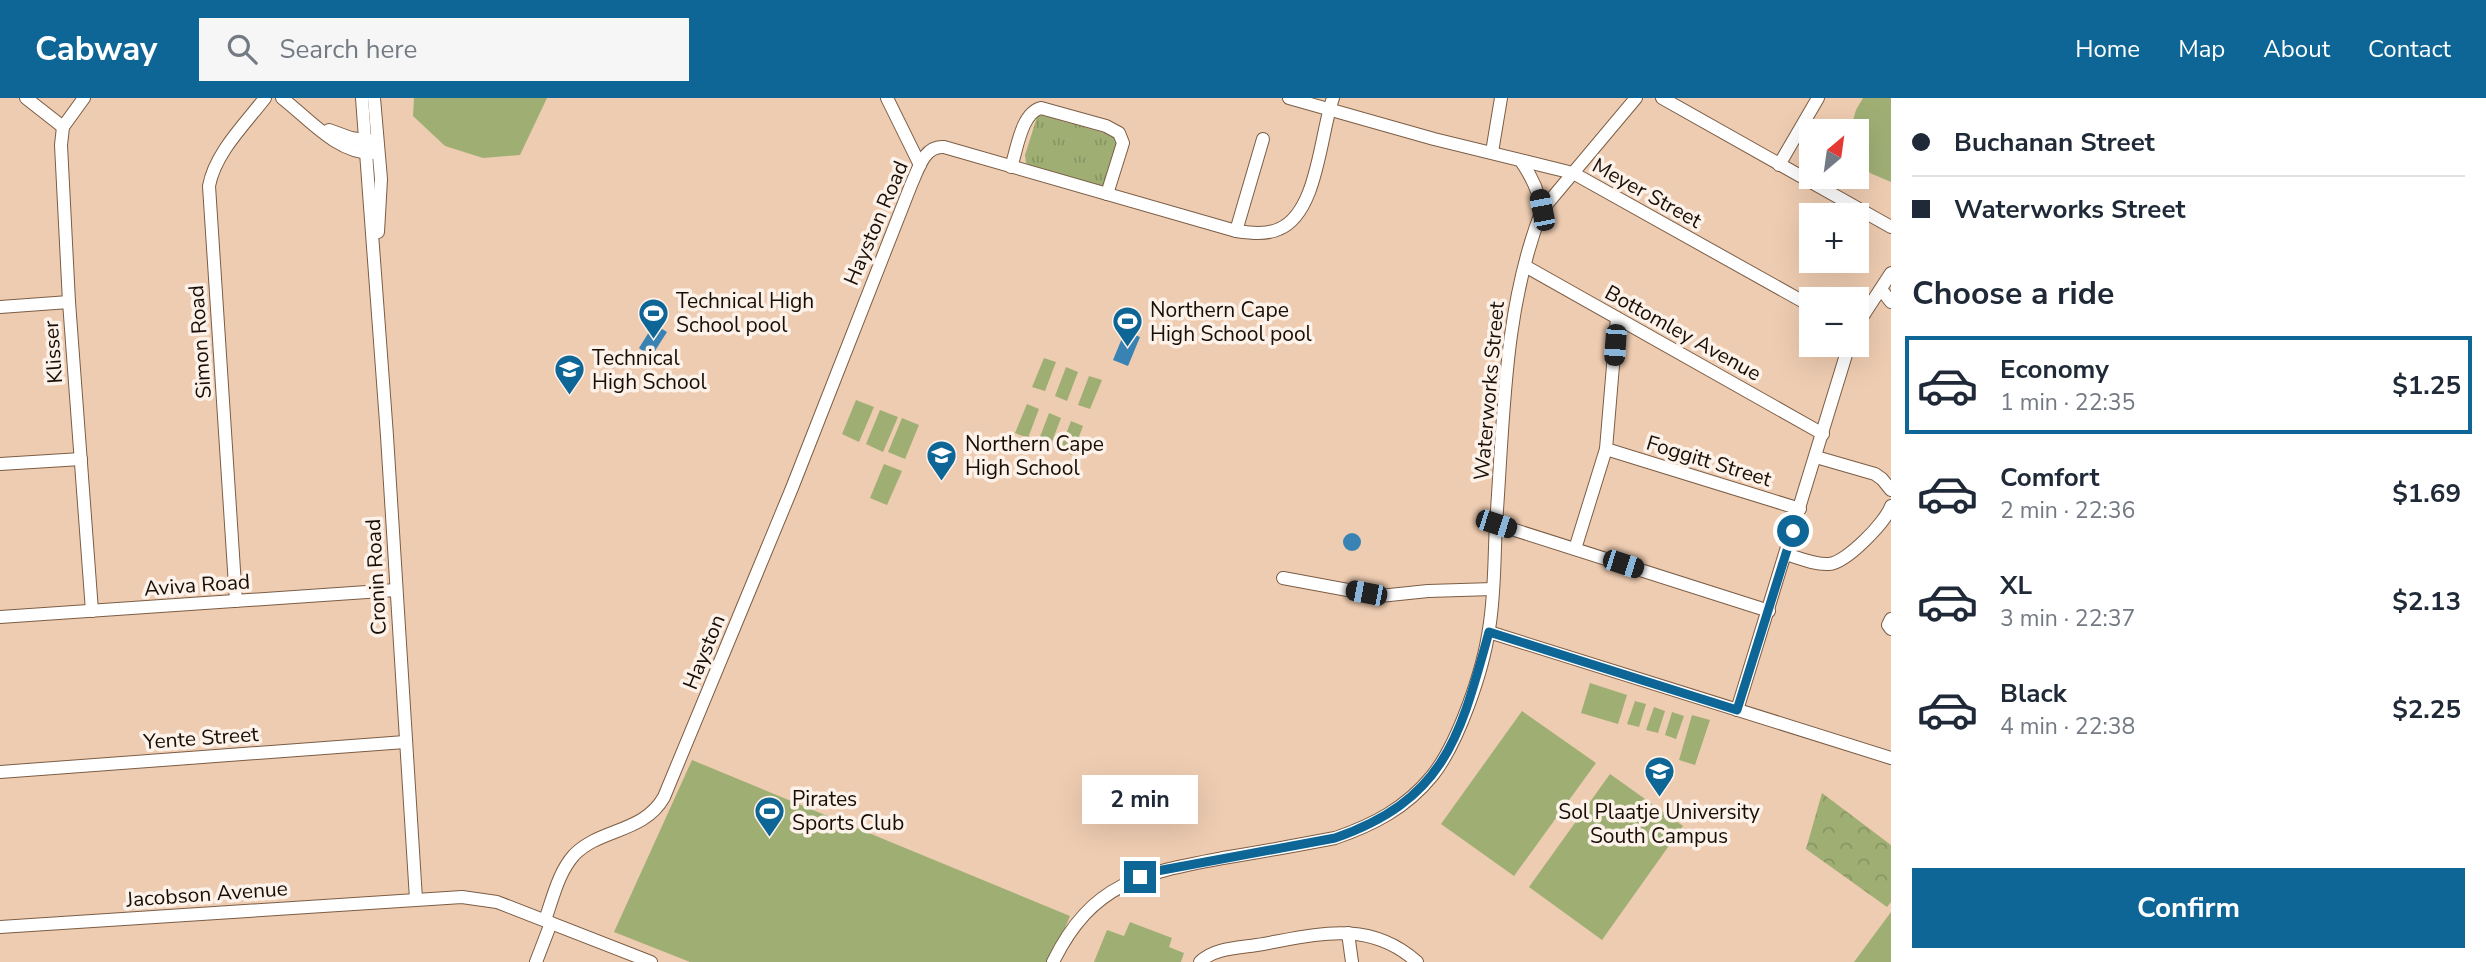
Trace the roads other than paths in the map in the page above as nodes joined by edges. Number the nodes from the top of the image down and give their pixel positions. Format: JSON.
{"nodes":[{"id":1,"x":26,"y":98,"type":"edge"},
{"id":2,"x":84,"y":98,"type":"edge"},
{"id":3,"x":265,"y":98,"type":"edge"},
{"id":4,"x":282,"y":98,"type":"edge"},
{"id":5,"x":362,"y":98,"type":"edge"},
{"id":6,"x":374,"y":98,"type":"edge"},
{"id":7,"x":887,"y":98,"type":"edge"},
{"id":8,"x":1289,"y":98,"type":"edge"},
{"id":9,"x":1312,"y":98,"type":"edge"},
{"id":10,"x":1501,"y":98,"type":"edge"},
{"id":11,"x":1636,"y":98,"type":"edge"},
{"id":12,"x":1662,"y":98,"type":"edge"},
{"id":13,"x":1818,"y":98,"type":"edge"},
{"id":14,"x":1331,"y":104,"type":"edge"},
{"id":15,"x":63,"y":127,"type":"junction"},
{"id":16,"x":1263,"y":139,"type":"dead end"},
{"id":17,"x":372,"y":147,"type":"junction"},
{"id":18,"x":1492,"y":152,"type":"junction"},
{"id":19,"x":1521,"y":161,"type":"junction"},
{"id":20,"x":920,"y":165,"type":"junction"},
{"id":21,"x":1779,"y":165,"type":"junction"},
{"id":22,"x":1012,"y":167,"type":"junction"},
{"id":23,"x":1573,"y":173,"type":"junction"},
{"id":24,"x":1107,"y":194,"type":"junction"},
{"id":25,"x":1542,"y":210,"type":"junction"},
{"id":26,"x":1891,"y":227,"type":"edge"},
{"id":27,"x":1237,"y":231,"type":"junction"},
{"id":28,"x":1525,"y":266,"type":"junction"},
{"id":29,"x":1891,"y":273,"type":"edge"},
{"id":30,"x":1881,"y":289,"type":"junction"},
{"id":31,"x":1799,"y":299,"type":"edge"},
{"id":32,"x":69,"y":302,"type":"junction"},
{"id":33,"x":1891,"y":302,"type":"edge"},
{"id":34,"x":0,"y":307,"type":"edge"},
{"id":35,"x":1869,"y":307,"type":"edge"},
{"id":36,"x":1617,"y":318,"type":"junction"},
{"id":37,"x":844,"y":352,"type":"joint"},
{"id":38,"x":1845,"y":357,"type":"edge"},
{"id":39,"x":1823,"y":434,"type":"junction"},
{"id":40,"x":1606,"y":449,"type":"junction"},
{"id":41,"x":1816,"y":457,"type":"junction"},
{"id":42,"x":81,"y":459,"type":"junction"},
{"id":43,"x":0,"y":464,"type":"edge"},
{"id":44,"x":1891,"y":489,"type":"edge"},
{"id":45,"x":1891,"y":506,"type":"edge"},
{"id":46,"x":1800,"y":509,"type":"junction"},
{"id":47,"x":1496,"y":524,"type":"junction"},
{"id":48,"x":1575,"y":549,"type":"junction"},
{"id":49,"x":1786,"y":554,"type":"junction"},
{"id":50,"x":1283,"y":578,"type":"dead end"},
{"id":51,"x":1493,"y":589,"type":"junction"},
{"id":52,"x":396,"y":590,"type":"junction"},
{"id":53,"x":236,"y":601,"type":"junction"},
{"id":54,"x":92,"y":611,"type":"junction"},
{"id":55,"x":1769,"y":611,"type":"junction"},
{"id":56,"x":0,"y":617,"type":"edge"},
{"id":57,"x":1891,"y":619,"type":"edge"},
{"id":58,"x":1891,"y":629,"type":"edge"},
{"id":59,"x":1489,"y":632,"type":"junction"},
{"id":60,"x":1737,"y":710,"type":"junction"},
{"id":61,"x":405,"y":742,"type":"junction"},
{"id":62,"x":1891,"y":758,"type":"edge"},
{"id":63,"x":0,"y":772,"type":"edge"},
{"id":64,"x":416,"y":899,"type":"junction"},
{"id":65,"x":548,"y":921,"type":"junction"},
{"id":66,"x":0,"y":927,"type":"edge"},
{"id":67,"x":1348,"y":933,"type":"junction"},
{"id":68,"x":536,"y":962,"type":"edge"},
{"id":69,"x":651,"y":962,"type":"edge"},
{"id":70,"x":1053,"y":962,"type":"edge"},
{"id":71,"x":1200,"y":962,"type":"edge"},
{"id":72,"x":1352,"y":962,"type":"edge"},
{"id":73,"x":1417,"y":962,"type":"edge"}],
"edges":[{"from":1,"to":15,"type":"street"},
{"from":2,"to":15,"type":"street"},
{"from":3,"to":53,"type":"street","name":"Simon Road"},
{"from":4,"to":17,"type":"street"},
{"from":5,"to":17,"type":"street","name":"Cronin Road"},
{"from":6,"to":17,"type":"street","name":"Cronin Road"},
{"from":7,"to":20,"type":"street"},
{"from":8,"to":14,"type":"street","name":"Meyer Street"},
{"from":9,"to":14,"type":"street","name":"Meyer Street"},
{"from":10,"to":18,"type":"street"},
{"from":11,"to":23,"type":"street","name":"Waterworks Street"},
{"from":12,"to":21,"type":"street"},
{"from":13,"to":21,"type":"street"},
{"from":14,"to":18,"type":"street","name":"Meyer Street"},
{"from":14,"to":27,"type":"street","name":"Hayston Road"},
{"from":15,"to":32,"type":"street","name":"Klisser"},
{"from":16,"to":27,"type":"street"},
{"from":17,"to":52,"type":"street","name":"Cronin Road"},
{"from":18,"to":19,"type":"street","name":"Meyer Street"},
{"from":19,"to":23,"type":"street","name":"Meyer Street"},
{"from":19,"to":25,"type":"street"},
{"from":20,"to":22,"type":"street","name":"Hayston Road"},
{"from":20,"to":37,"type":"street","name":"Hayston Road"},
{"from":21,"to":26,"type":"street"},
{"from":22,"to":24,"type":"street","name":"Hayston Road"},
{"from":22,"to":24,"type":"street"},
{"from":23,"to":25,"type":"street","name":"Waterworks Street"},
{"from":23,"to":31,"type":"street","name":"Meyer Street"},
{"from":24,"to":27,"type":"street","name":"Hayston Road"},
{"from":25,"to":28,"type":"street","name":"Waterworks Street"},
{"from":28,"to":36,"type":"street","name":"Bottomley Avenue"},
{"from":28,"to":47,"type":"street","name":"Waterworks Street"},
{"from":29,"to":30,"type":"street"},
{"from":30,"to":33,"type":"street"},
{"from":30,"to":35,"type":"street"},
{"from":32,"to":34,"type":"street"},
{"from":32,"to":42,"type":"street","name":"Klisser"},
{"from":36,"to":39,"type":"street","name":"Bottomley Avenue"},
{"from":36,"to":40,"type":"street"},
{"from":37,"to":65,"type":"street","name":"Hayston"},
{"from":38,"to":39,"type":"street"},
{"from":39,"to":41,"type":"street"},
{"from":40,"to":46,"type":"street","name":"Foggitt Street"},
{"from":40,"to":48,"type":"street"},
{"from":41,"to":44,"type":"street"},
{"from":41,"to":46,"type":"street"},
{"from":42,"to":43,"type":"street"},
{"from":42,"to":54,"type":"street","name":"Klisser"},
{"from":45,"to":49,"type":"street"},
{"from":46,"to":49,"type":"street"},
{"from":47,"to":48,"type":"street"},
{"from":47,"to":51,"type":"street","name":"Waterworks Street"},
{"from":48,"to":55,"type":"street"},
{"from":49,"to":55,"type":"street"},
{"from":50,"to":51,"type":"street"},
{"from":51,"to":59,"type":"street","name":"Waterworks Street"},
{"from":52,"to":53,"type":"street","name":"Aviva Road"},
{"from":52,"to":61,"type":"street","name":"Cronin Road"},
{"from":53,"to":54,"type":"street","name":"Aviva Road"},
{"from":54,"to":56,"type":"street","name":"Aviva Road"},
{"from":55,"to":60,"type":"street"},
{"from":57,"to":58,"type":"street"},
{"from":59,"to":60,"type":"street"},
{"from":59,"to":70,"type":"street","name":"Waterworks Street"},
{"from":60,"to":62,"type":"street"},
{"from":61,"to":63,"type":"street","name":"Yente Street"},
{"from":61,"to":64,"type":"street","name":"Cronin Road"},
{"from":64,"to":65,"type":"street","name":"Jacobson Avenue"},
{"from":64,"to":66,"type":"street","name":"Jacobson Avenue"},
{"from":65,"to":68,"type":"street","name":"Hayston"},
{"from":65,"to":69,"type":"street","name":"Jacobson Avenue"},
{"from":67,"to":71,"type":"street"},
{"from":67,"to":72,"type":"street"},
{"from":67,"to":73,"type":"street"}]}
